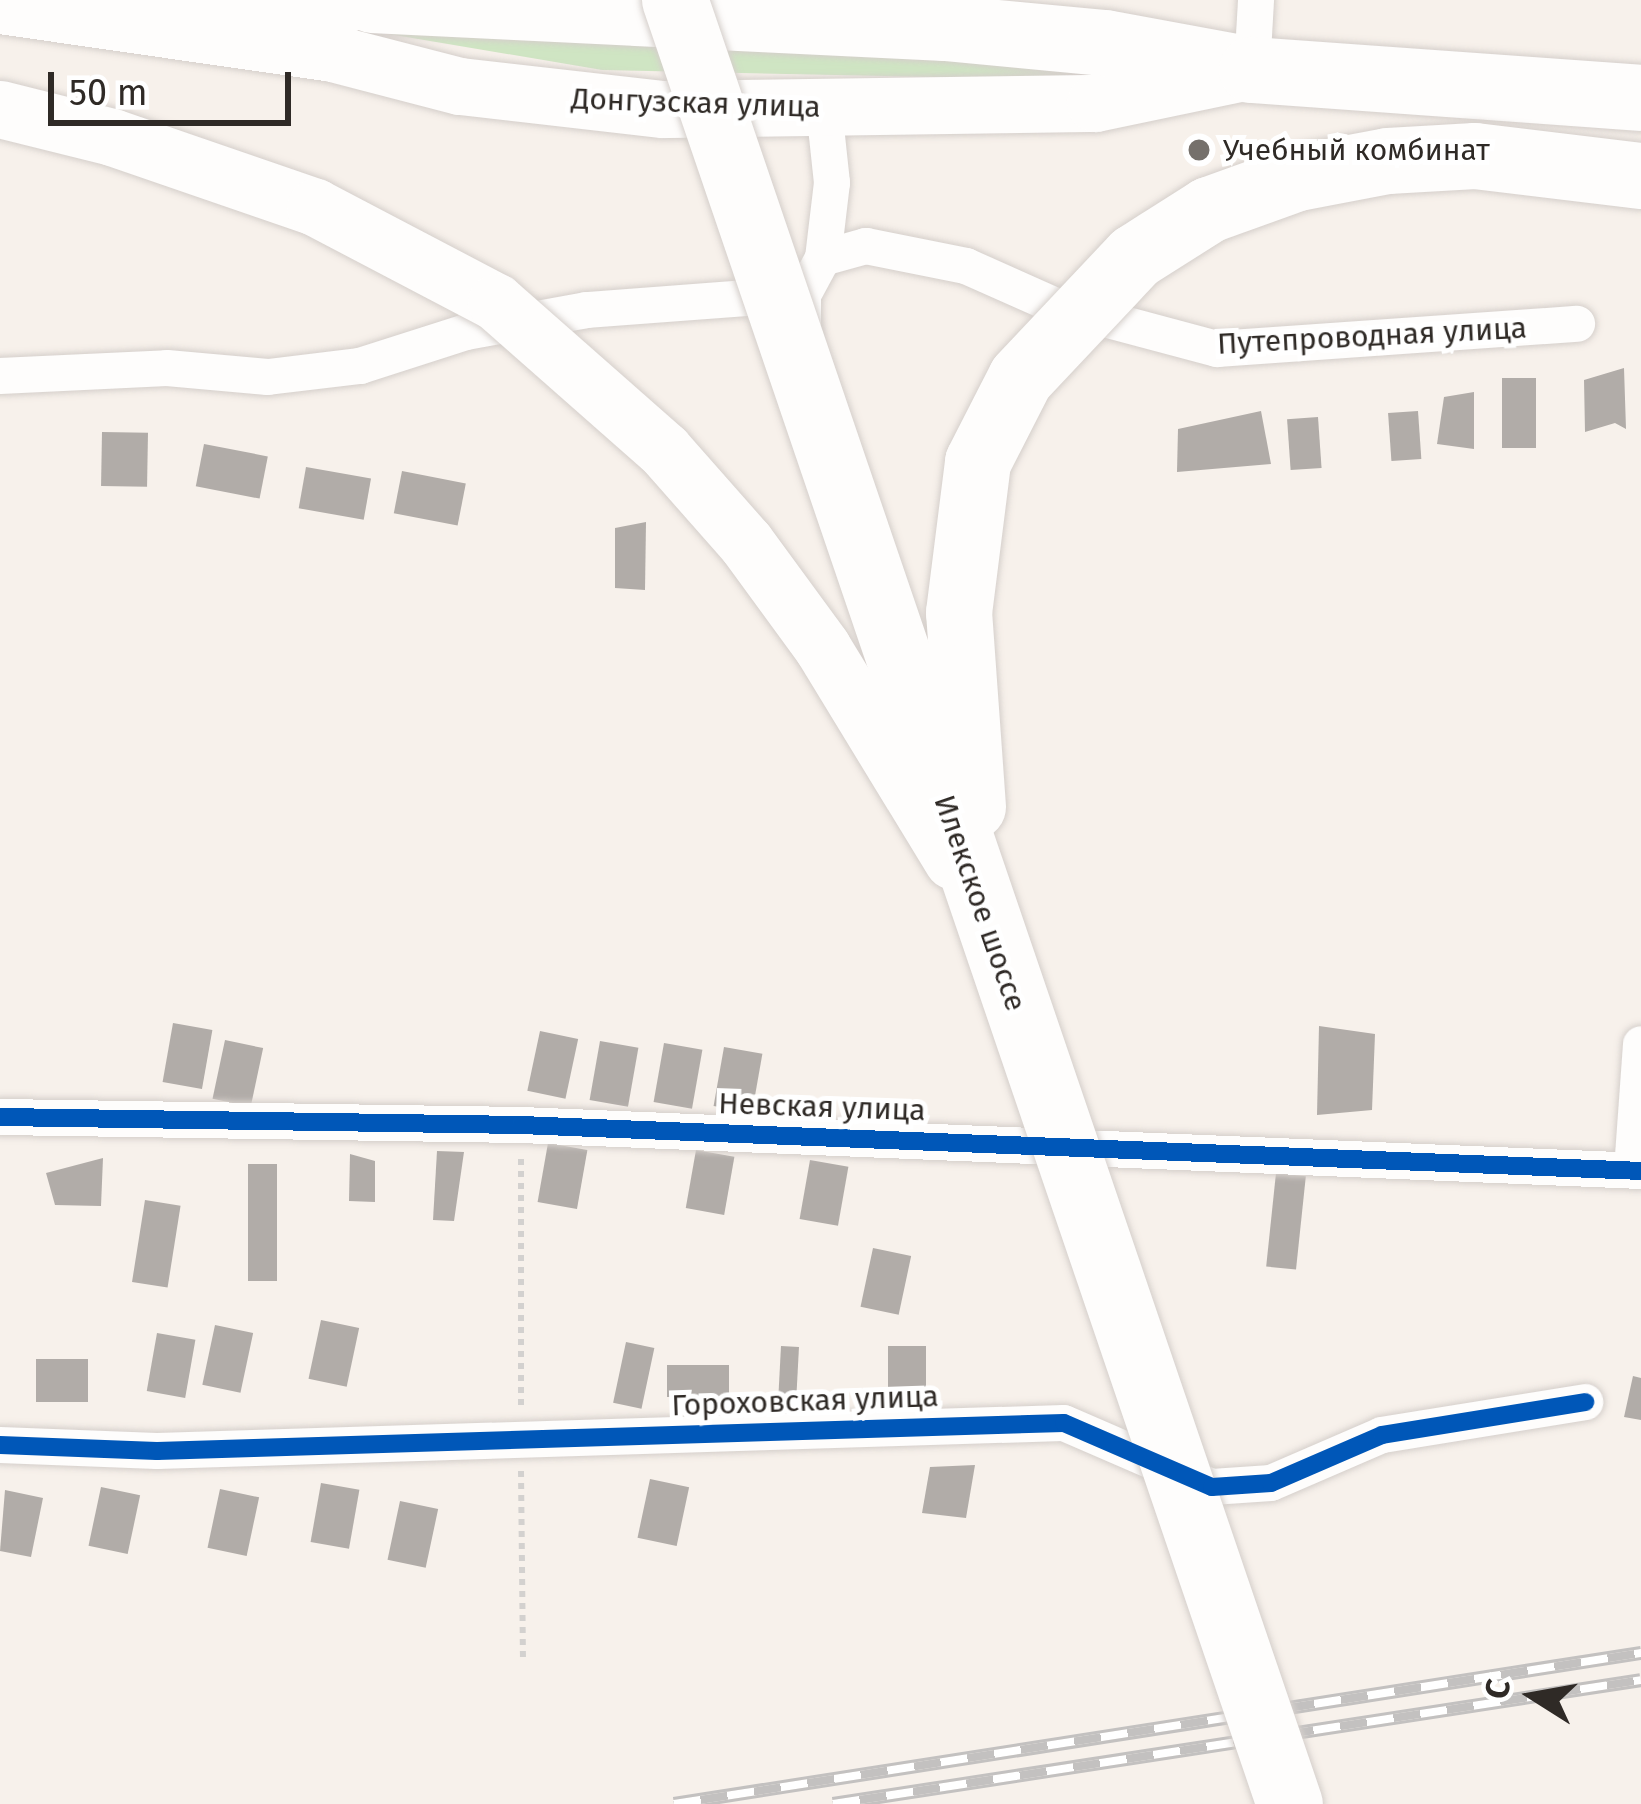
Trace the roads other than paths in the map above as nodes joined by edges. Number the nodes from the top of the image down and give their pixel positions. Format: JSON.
{"nodes":[{"id":1,"x":345,"y":0,"type":"edge"},
{"id":2,"x":372,"y":0,"type":"edge"},
{"id":3,"x":1256,"y":0,"type":"edge"},
{"id":4,"x":154,"y":1,"type":"edge"},
{"id":5,"x":0,"y":4,"type":"edge"},
{"id":6,"x":660,"y":4,"type":"edge"},
{"id":7,"x":74,"y":10,"type":"junction"},
{"id":8,"x":1252,"y":70,"type":"junction"},
{"id":9,"x":1641,"y":98,"type":"edge"},
{"id":10,"x":824,"y":108,"type":"junction"},
{"id":11,"x":0,"y":109,"type":"edge"},
{"id":12,"x":1641,"y":176,"type":"edge"},
{"id":13,"x":823,"y":258,"type":"junction"},
{"id":14,"x":803,"y":296,"type":"junction"},
{"id":15,"x":1577,"y":324,"type":"dead end"},
{"id":16,"x":0,"y":376,"type":"edge"},
{"id":17,"x":981,"y":906,"type":"junction"},
{"id":18,"x":1641,"y":1044,"type":"edge"},
{"id":19,"x":0,"y":1117,"type":"edge"},
{"id":20,"x":1044,"y":1147,"type":"junction"},
{"id":21,"x":1637,"y":1171,"type":"edge"},
{"id":22,"x":1585,"y":1402,"type":"dead end"},
{"id":23,"x":0,"y":1445,"type":"edge"},
{"id":24,"x":1154,"y":1466,"type":"junction"},
{"id":25,"x":1290,"y":1804,"type":"edge"}],
"edges":[{"from":1,"to":4,"type":"highway","name":"Донгузская улица"},
{"from":2,"to":6,"type":"highway","name":"Донгузская улица"},
{"from":3,"to":8,"type":"street"},
{"from":4,"to":7,"type":"main road","name":"Донгузская улица"},
{"from":5,"to":7,"type":"main road","name":"Донгузская улица"},
{"from":6,"to":8,"type":"highway","name":"Донгузская улица"},
{"from":6,"to":17,"type":"highway","name":"Илекское шоссе","bridge":true},
{"from":7,"to":10,"type":"main road","name":"Донгузская улица"},
{"from":8,"to":9,"type":"highway","name":"Донгузская улица"},
{"from":8,"to":10,"type":"main road","name":"Донгузская улица"},
{"from":10,"to":13,"type":"street"},
{"from":11,"to":17,"type":"main road","bridge":true},
{"from":12,"to":17,"type":"highway","bridge":true},
{"from":13,"to":14,"type":"street"},
{"from":13,"to":15,"type":"street","name":"Путепроводная улица"},
{"from":14,"to":16,"type":"street"},
{"from":14,"to":20,"type":"street"},
{"from":17,"to":25,"type":"highway","name":"Илекское шоссе","bridge":true},
{"from":18,"to":21,"type":"street"},
{"from":19,"to":20,"type":"street","name":"Невская улица"},
{"from":20,"to":21,"type":"street","name":"Невская улица"},
{"from":20,"to":24,"type":"street"},
{"from":22,"to":24,"type":"street","name":"Гороховская улица"},
{"from":23,"to":24,"type":"street","name":"Гороховская улица"}]}
